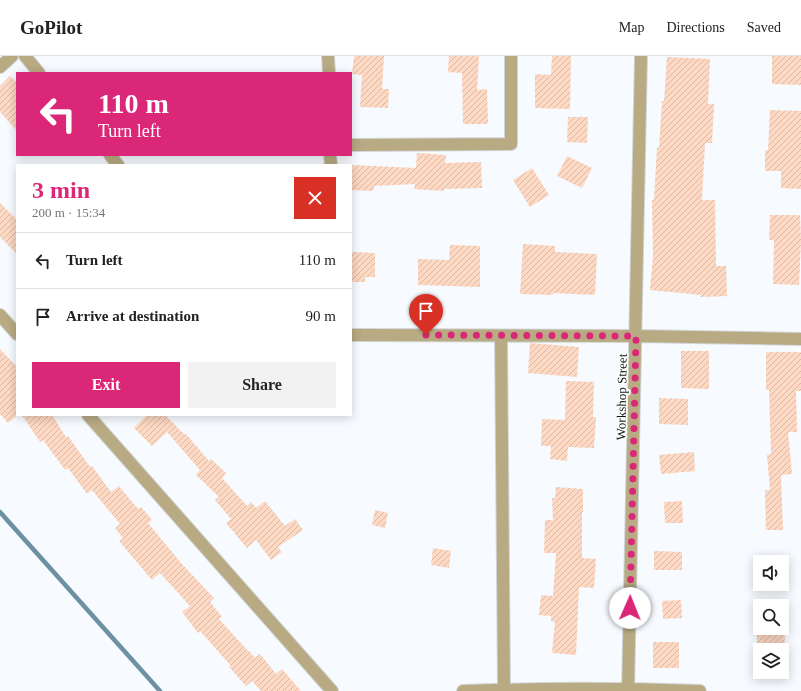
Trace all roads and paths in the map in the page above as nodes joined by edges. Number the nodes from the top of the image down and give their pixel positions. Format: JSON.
{"nodes":[{"id":1,"x":12,"y":56,"type":"edge"},
{"id":2,"x":24,"y":56,"type":"edge"},
{"id":3,"x":328,"y":56,"type":"edge"},
{"id":4,"x":511,"y":56,"type":"edge"},
{"id":5,"x":641,"y":56,"type":"edge"},
{"id":6,"x":0,"y":67,"type":"edge"},
{"id":7,"x":38,"y":72,"type":"edge"},
{"id":8,"x":329,"y":72,"type":"edge"},
{"id":9,"x":352,"y":145,"type":"edge"},
{"id":10,"x":111,"y":156,"type":"edge"},
{"id":11,"x":117,"y":164,"type":"edge"},
{"id":12,"x":0,"y":315,"type":"edge"},
{"id":13,"x":16,"y":333,"type":"edge"},
{"id":14,"x":352,"y":335,"type":"edge"},
{"id":15,"x":501,"y":336,"type":"junction"},
{"id":16,"x":636,"y":336,"type":"junction"},
{"id":17,"x":801,"y":339,"type":"edge"},
{"id":18,"x":89,"y":416,"type":"edge"},
{"id":19,"x":504,"y":689,"type":"junction"},
{"id":20,"x":628,"y":689,"type":"edge"},
{"id":21,"x":332,"y":691,"type":"edge"},
{"id":22,"x":464,"y":691,"type":"edge"},
{"id":23,"x":700,"y":691,"type":"edge"}],
"edges":[{"from":1,"to":6,"type":"street"},
{"from":2,"to":7,"type":"street"},
{"from":3,"to":8,"type":"street"},
{"from":4,"to":9,"type":"street"},
{"from":5,"to":16,"type":"street","name":"Workshop Street"},
{"from":10,"to":11,"type":"street"},
{"from":12,"to":13,"type":"street"},
{"from":14,"to":15,"type":"street"},
{"from":15,"to":16,"type":"street"},
{"from":15,"to":19,"type":"street"},
{"from":16,"to":17,"type":"street"},
{"from":16,"to":20,"type":"street","name":"Workshop Street"},
{"from":18,"to":21,"type":"street"},
{"from":19,"to":20,"type":"street"},
{"from":19,"to":22,"type":"street"},
{"from":20,"to":23,"type":"street"}]}
